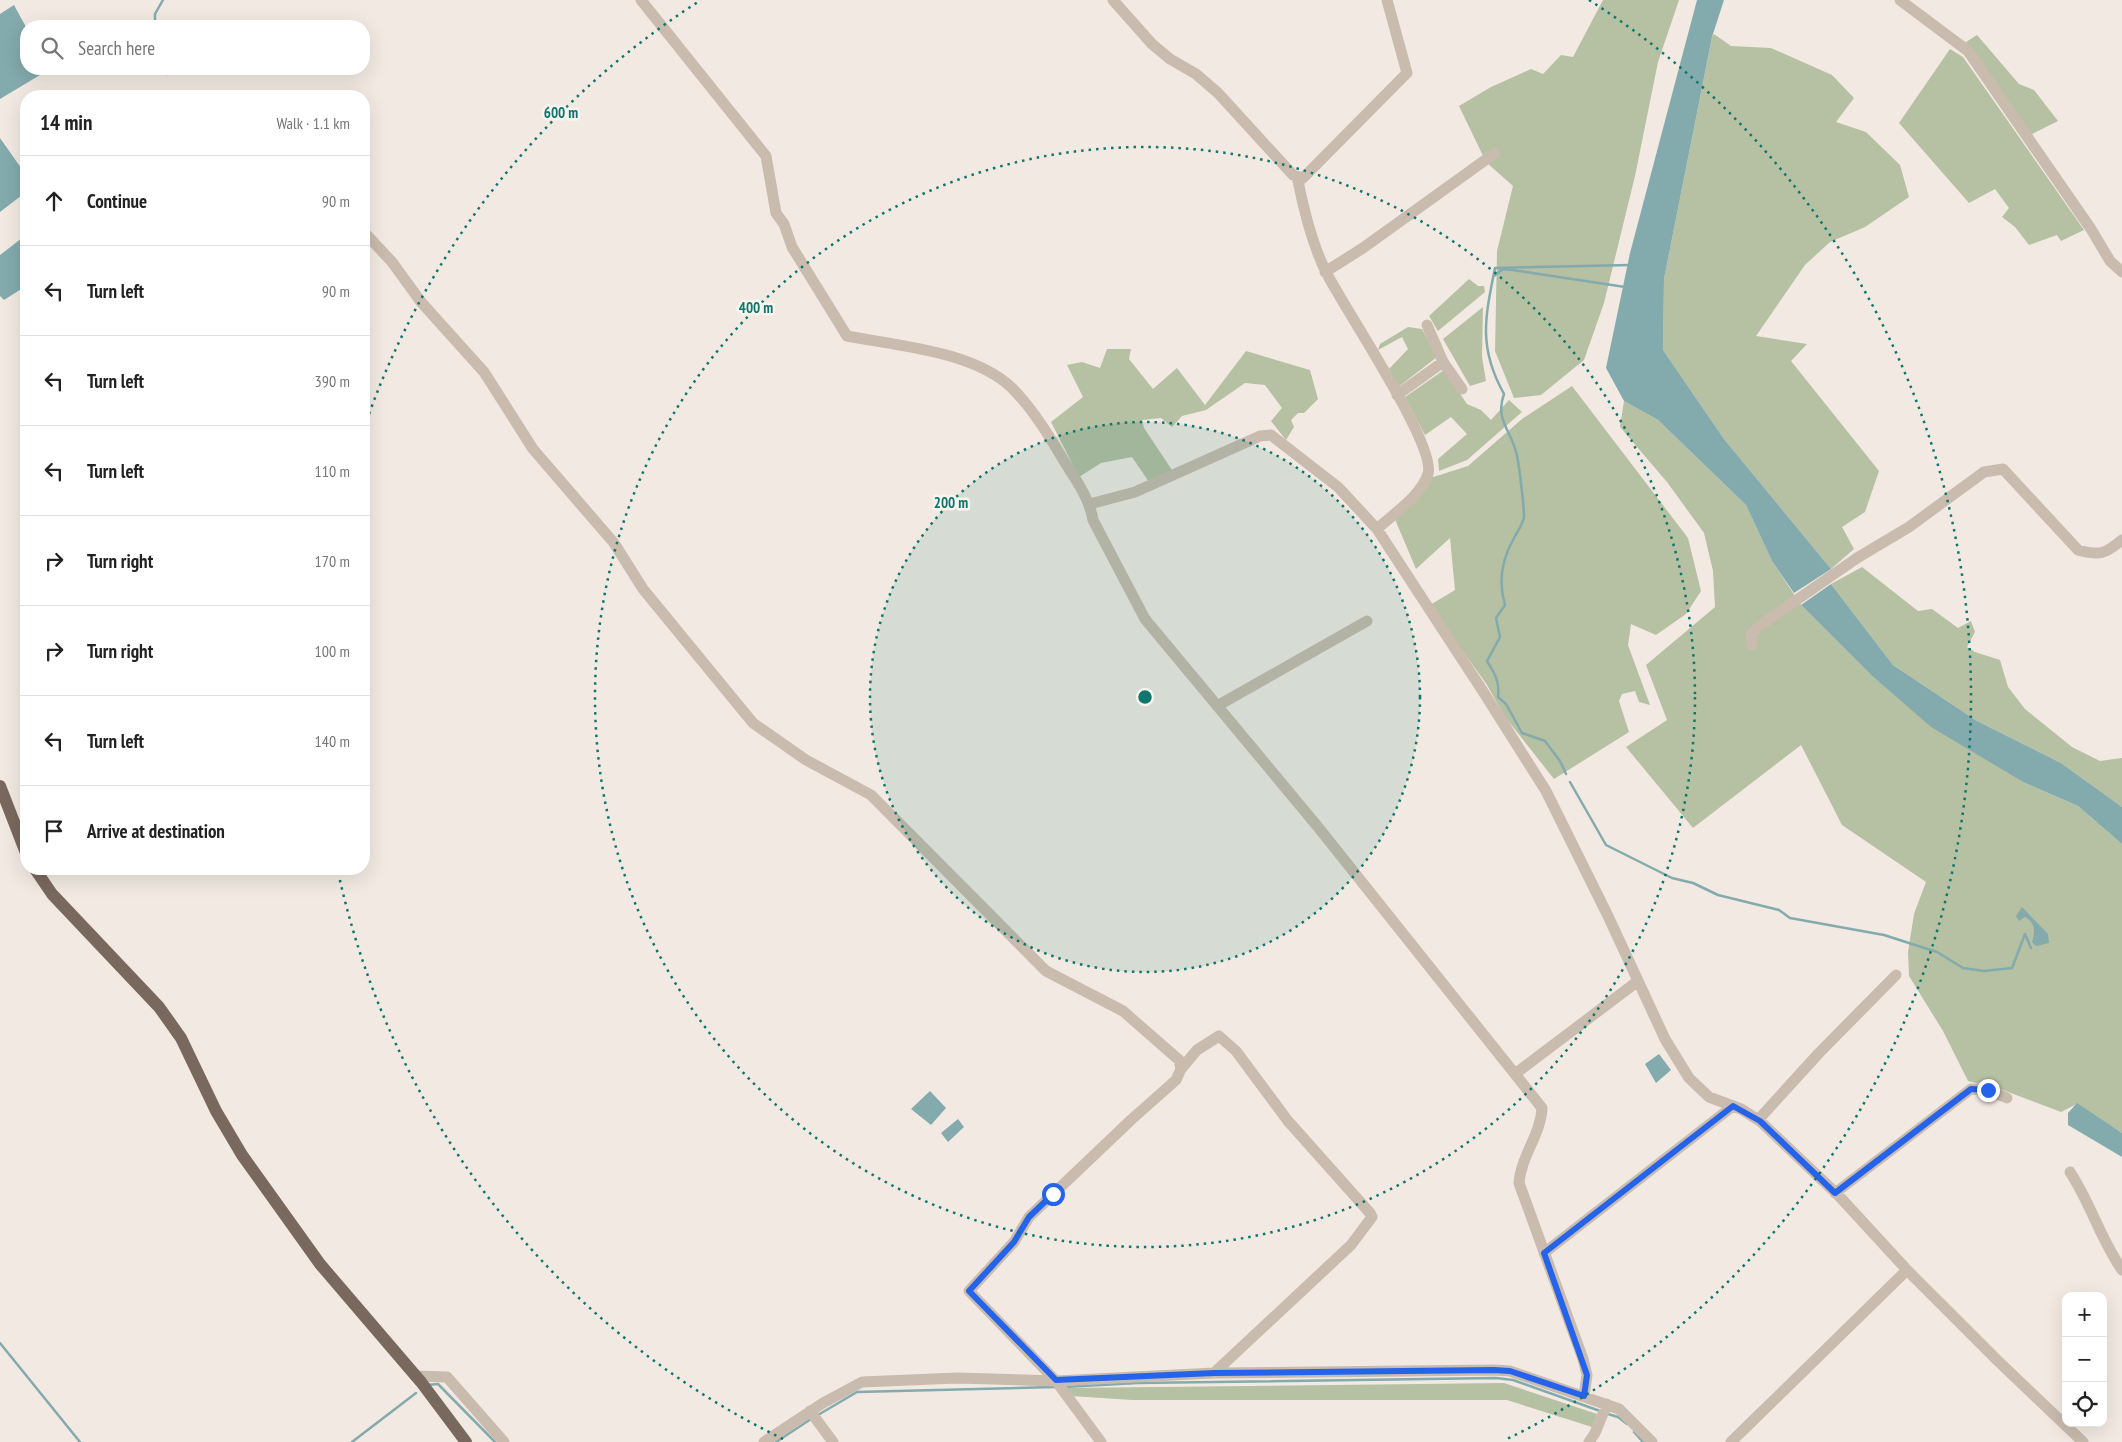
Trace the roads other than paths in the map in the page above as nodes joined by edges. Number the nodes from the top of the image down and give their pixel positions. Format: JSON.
{"nodes":[{"id":1,"x":641,"y":0,"type":"edge"},
{"id":2,"x":1113,"y":0,"type":"edge"},
{"id":3,"x":1387,"y":0,"type":"edge"},
{"id":4,"x":1900,"y":0,"type":"edge"},
{"id":5,"x":1495,"y":153,"type":"dead end"},
{"id":6,"x":1303,"y":178,"type":"junction"},
{"id":7,"x":370,"y":238,"type":"edge"},
{"id":8,"x":1326,"y":272,"type":"junction"},
{"id":9,"x":2122,"y":272,"type":"edge"},
{"id":10,"x":1427,"y":325,"type":"dead end"},
{"id":11,"x":1443,"y":362,"type":"junction"},
{"id":12,"x":1462,"y":389,"type":"dead end"},
{"id":13,"x":1397,"y":395,"type":"junction"},
{"id":14,"x":1090,"y":504,"type":"junction"},
{"id":15,"x":1377,"y":529,"type":"junction"},
{"id":16,"x":2122,"y":540,"type":"edge"},
{"id":17,"x":1367,"y":621,"type":"dead end"},
{"id":18,"x":1752,"y":644,"type":"dead end"},
{"id":19,"x":1217,"y":706,"type":"junction"},
{"id":20,"x":0,"y":786,"type":"edge"},
{"id":21,"x":20,"y":838,"type":"edge"},
{"id":22,"x":39,"y":875,"type":"edge"},
{"id":23,"x":1896,"y":975,"type":"dead end"},
{"id":24,"x":1638,"y":981,"type":"junction"},
{"id":25,"x":1181,"y":1069,"type":"junction"},
{"id":26,"x":1515,"y":1074,"type":"junction"},
{"id":27,"x":2007,"y":1098,"type":"dead end"},
{"id":28,"x":1733,"y":1106,"type":"junction"},
{"id":29,"x":1758,"y":1120,"type":"junction"},
{"id":30,"x":2070,"y":1172,"type":"dead end"},
{"id":31,"x":1835,"y":1193,"type":"junction"},
{"id":32,"x":1544,"y":1253,"type":"junction"},
{"id":33,"x":1907,"y":1270,"type":"junction"},
{"id":34,"x":2122,"y":1270,"type":"edge"},
{"id":35,"x":1214,"y":1373,"type":"junction"},
{"id":36,"x":415,"y":1376,"type":"junction"},
{"id":37,"x":1059,"y":1386,"type":"junction"},
{"id":38,"x":1584,"y":1396,"type":"junction"},
{"id":39,"x":1607,"y":1404,"type":"junction"},
{"id":40,"x":810,"y":1411,"type":"junction"},
{"id":41,"x":466,"y":1442,"type":"edge"},
{"id":42,"x":504,"y":1442,"type":"edge"},
{"id":43,"x":764,"y":1442,"type":"edge"},
{"id":44,"x":833,"y":1442,"type":"edge"},
{"id":45,"x":1101,"y":1442,"type":"edge"},
{"id":46,"x":1588,"y":1442,"type":"edge"},
{"id":47,"x":1652,"y":1442,"type":"edge"},
{"id":48,"x":1731,"y":1442,"type":"edge"},
{"id":49,"x":2083,"y":1442,"type":"edge"}],
"edges":[{"from":1,"to":14,"type":"street"},
{"from":2,"to":6,"type":"street"},
{"from":3,"to":6,"type":"street"},
{"from":4,"to":9,"type":"street"},
{"from":5,"to":8,"type":"street"},
{"from":6,"to":8,"type":"street"},
{"from":7,"to":25,"type":"street"},
{"from":8,"to":13,"type":"street"},
{"from":10,"to":11,"type":"street"},
{"from":11,"to":12,"type":"street"},
{"from":11,"to":13,"type":"street"},
{"from":13,"to":15,"type":"street"},
{"from":14,"to":15,"type":"street"},
{"from":14,"to":19,"type":"street"},
{"from":15,"to":24,"type":"street"},
{"from":16,"to":18,"type":"street"},
{"from":17,"to":19,"type":"street"},
{"from":19,"to":26,"type":"street"},
{"from":20,"to":21,"type":"main road"},
{"from":22,"to":36,"type":"main road"},
{"from":23,"to":29,"type":"street"},
{"from":24,"to":26,"type":"street"},
{"from":24,"to":28,"type":"street"},
{"from":25,"to":35,"type":"street"},
{"from":25,"to":37,"type":"street"},
{"from":26,"to":32,"type":"street"},
{"from":27,"to":31,"type":"street"},
{"from":28,"to":29,"type":"street"},
{"from":28,"to":32,"type":"street"},
{"from":29,"to":31,"type":"street"},
{"from":30,"to":34,"type":"street"},
{"from":31,"to":33,"type":"street"},
{"from":32,"to":38,"type":"street"},
{"from":33,"to":48,"type":"street"},
{"from":33,"to":49,"type":"street"},
{"from":35,"to":37,"type":"street"},
{"from":35,"to":38,"type":"street"},
{"from":36,"to":41,"type":"main road"},
{"from":36,"to":42,"type":"street"},
{"from":37,"to":40,"type":"street"},
{"from":37,"to":45,"type":"street"},
{"from":38,"to":39,"type":"street"},
{"from":39,"to":46,"type":"street"},
{"from":39,"to":47,"type":"street"},
{"from":40,"to":43,"type":"street"},
{"from":40,"to":44,"type":"street"}]}
